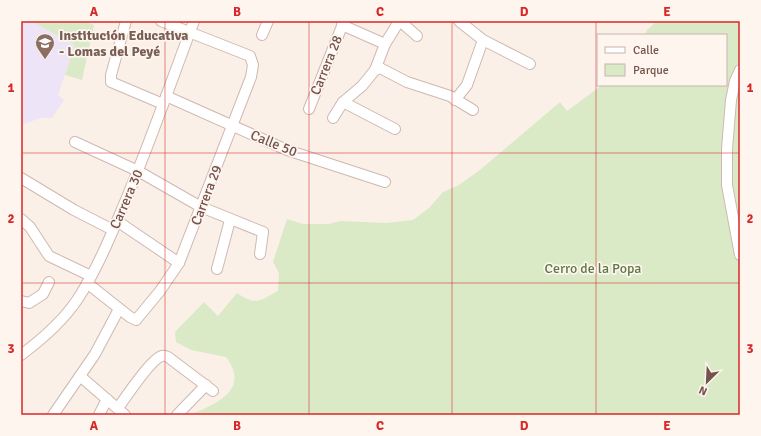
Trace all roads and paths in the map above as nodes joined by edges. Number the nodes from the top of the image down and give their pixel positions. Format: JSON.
{"nodes":[{"id":1,"x":126,"y":21,"type":"edge"},
{"id":2,"x":161,"y":21,"type":"edge"},
{"id":3,"x":194,"y":21,"type":"edge"},
{"id":4,"x":268,"y":21,"type":"edge"},
{"id":5,"x":459,"y":21,"type":"edge"},
{"id":6,"x":343,"y":23,"type":"edge"},
{"id":7,"x":190,"y":32,"type":"junction"},
{"id":8,"x":262,"y":35,"type":"dead end"},
{"id":9,"x":418,"y":36,"type":"dead end"},
{"id":10,"x":483,"y":40,"type":"junction"},
{"id":11,"x":385,"y":44,"type":"junction"},
{"id":12,"x":530,"y":64,"type":"dead end"},
{"id":13,"x":375,"y":70,"type":"junction"},
{"id":14,"x":740,"y":70,"type":"edge"},
{"id":15,"x":164,"y":100,"type":"junction"},
{"id":16,"x":455,"y":100,"type":"junction"},
{"id":17,"x":343,"y":102,"type":"junction"},
{"id":18,"x":309,"y":109,"type":"dead end"},
{"id":19,"x":474,"y":110,"type":"dead end"},
{"id":20,"x":334,"y":118,"type":"dead end"},
{"id":21,"x":233,"y":127,"type":"junction"},
{"id":22,"x":395,"y":129,"type":"dead end"},
{"id":23,"x":74,"y":142,"type":"dead end"},
{"id":24,"x":138,"y":171,"type":"junction"},
{"id":25,"x":21,"y":178,"type":"edge"},
{"id":26,"x":385,"y":182,"type":"dead end"},
{"id":27,"x":201,"y":207,"type":"junction"},
{"id":28,"x":21,"y":219,"type":"edge"},
{"id":29,"x":230,"y":220,"type":"junction"},
{"id":30,"x":117,"y":221,"type":"junction"},
{"id":31,"x":113,"y":230,"type":"junction"},
{"id":32,"x":260,"y":254,"type":"dead end"},
{"id":33,"x":740,"y":255,"type":"edge"},
{"id":34,"x":179,"y":263,"type":"junction"},
{"id":35,"x":217,"y":269,"type":"dead end"},
{"id":36,"x":89,"y":280,"type":"junction"},
{"id":37,"x":49,"y":282,"type":"dead end"},
{"id":38,"x":21,"y":302,"type":"edge"},
{"id":39,"x":119,"y":309,"type":"junction"},
{"id":40,"x":21,"y":355,"type":"edge"},
{"id":41,"x":80,"y":376,"type":"junction"},
{"id":42,"x":107,"y":399,"type":"junction"},
{"id":43,"x":121,"y":411,"type":"edge"},
{"id":44,"x":53,"y":415,"type":"edge"},
{"id":45,"x":98,"y":415,"type":"edge"},
{"id":46,"x":177,"y":415,"type":"edge"}],
"edges":[{"from":1,"to":15,"type":"street","name":"Calle 50"},
{"from":2,"to":7,"type":"street"},
{"from":3,"to":7,"type":"street","name":"Carrera 30"},
{"from":4,"to":8,"type":"street"},
{"from":5,"to":10,"type":"street"},
{"from":6,"to":11,"type":"street"},
{"from":6,"to":18,"type":"street","name":"Carrera 28"},
{"from":7,"to":15,"type":"street","name":"Carrera 30"},
{"from":7,"to":21,"type":"street","name":"Carrera 29"},
{"from":9,"to":11,"type":"street"},
{"from":10,"to":12,"type":"street"},
{"from":10,"to":16,"type":"street"},
{"from":11,"to":13,"type":"street"},
{"from":13,"to":16,"type":"street"},
{"from":13,"to":17,"type":"street"},
{"from":14,"to":33,"type":"street"},
{"from":15,"to":21,"type":"street","name":"Calle 50"},
{"from":15,"to":24,"type":"street","name":"Carrera 30"},
{"from":16,"to":19,"type":"street"},
{"from":17,"to":20,"type":"street"},
{"from":17,"to":22,"type":"street"},
{"from":21,"to":26,"type":"street","name":"Calle 50"},
{"from":21,"to":27,"type":"street","name":"Carrera 29"},
{"from":23,"to":24,"type":"street"},
{"from":24,"to":27,"type":"street"},
{"from":24,"to":30,"type":"street","name":"Carrera 30"},
{"from":25,"to":31,"type":"street"},
{"from":27,"to":29,"type":"street"},
{"from":27,"to":34,"type":"street","name":"Carrera 29"},
{"from":28,"to":36,"type":"street"},
{"from":29,"to":32,"type":"street"},
{"from":29,"to":35,"type":"street"},
{"from":30,"to":31,"type":"street","name":"Carrera 30"},
{"from":30,"to":34,"type":"street"},
{"from":31,"to":36,"type":"street","name":"Carrera 30"},
{"from":34,"to":39,"type":"street","name":"Carrera 29"},
{"from":36,"to":39,"type":"street"},
{"from":36,"to":40,"type":"street","name":"Carrera 30"},
{"from":37,"to":38,"type":"street"},
{"from":39,"to":41,"type":"street"},
{"from":41,"to":42,"type":"street"},
{"from":41,"to":44,"type":"street"},
{"from":42,"to":43,"type":"street"},
{"from":42,"to":45,"type":"street"},
{"from":43,"to":46,"type":"street"}]}
